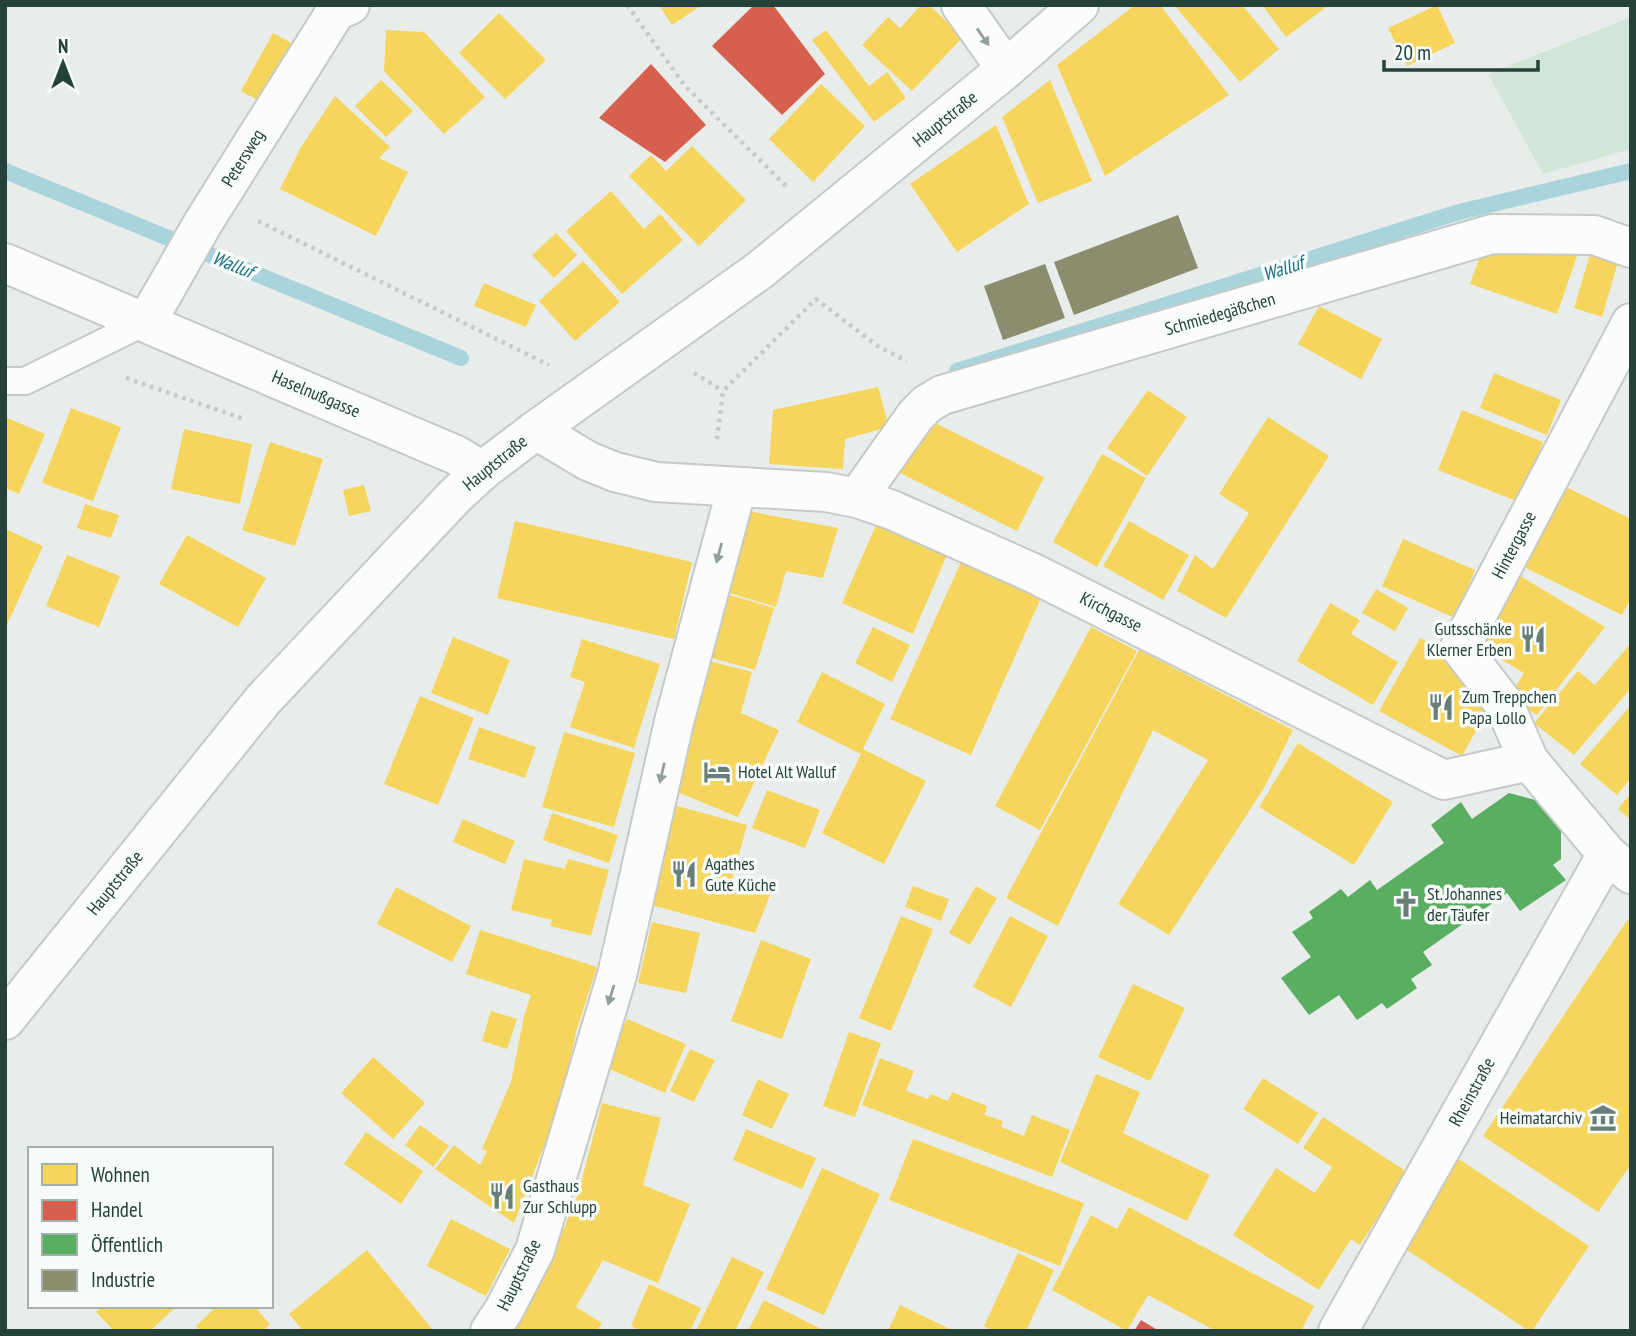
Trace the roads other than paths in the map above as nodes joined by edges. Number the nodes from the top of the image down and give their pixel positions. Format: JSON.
{"nodes":[{"id":1,"x":350,"y":5,"type":"edge"},
{"id":2,"x":961,"y":5,"type":"edge"},
{"id":3,"x":1079,"y":5,"type":"edge"},
{"id":4,"x":1006,"y":69,"type":"junction"},
{"id":5,"x":1631,"y":248,"type":"edge"},
{"id":6,"x":5,"y":263,"type":"edge"},
{"id":7,"x":147,"y":321,"type":"junction"},
{"id":8,"x":1631,"y":323,"type":"edge"},
{"id":9,"x":5,"y":381,"type":"edge"},
{"id":10,"x":536,"y":430,"type":"junction"},
{"id":11,"x":482,"y":471,"type":"junction"},
{"id":12,"x":737,"y":487,"type":"junction"},
{"id":13,"x":857,"y":498,"type":"junction"},
{"id":14,"x":1529,"y":761,"type":"junction"},
{"id":15,"x":1619,"y":864,"type":"edge"},
{"id":16,"x":5,"y":1020,"type":"edge"},
{"id":17,"x":489,"y":1331,"type":"edge"},
{"id":18,"x":1338,"y":1331,"type":"edge"}],
"edges":[{"from":1,"to":7,"type":"street","name":"Petersweg"},
{"from":2,"to":4,"type":"street","one_way":true},
{"from":3,"to":4,"type":"street","name":"Hauptstraße"},
{"from":4,"to":10,"type":"street","name":"Hauptstraße"},
{"from":5,"to":13,"type":"street","name":"Schmiedegäßchen"},
{"from":6,"to":7,"type":"street","name":"Haselnußgasse"},
{"from":7,"to":9,"type":"lane"},
{"from":7,"to":11,"type":"street","name":"Haselnußgasse"},
{"from":8,"to":14,"type":"street","name":"Hintergasse"},
{"from":10,"to":11,"type":"street","name":"Hauptstraße"},
{"from":10,"to":12,"type":"street","name":"Kirchgasse"},
{"from":11,"to":16,"type":"street","name":"Hauptstraße"},
{"from":12,"to":13,"type":"street","name":"Kirchgasse"},
{"from":12,"to":17,"type":"street","name":"Hauptstraße","one_way":true},
{"from":13,"to":14,"type":"street","name":"Kirchgasse"},
{"from":14,"to":15,"type":"street"},
{"from":15,"to":18,"type":"street","name":"Rheinstraße"}]}
